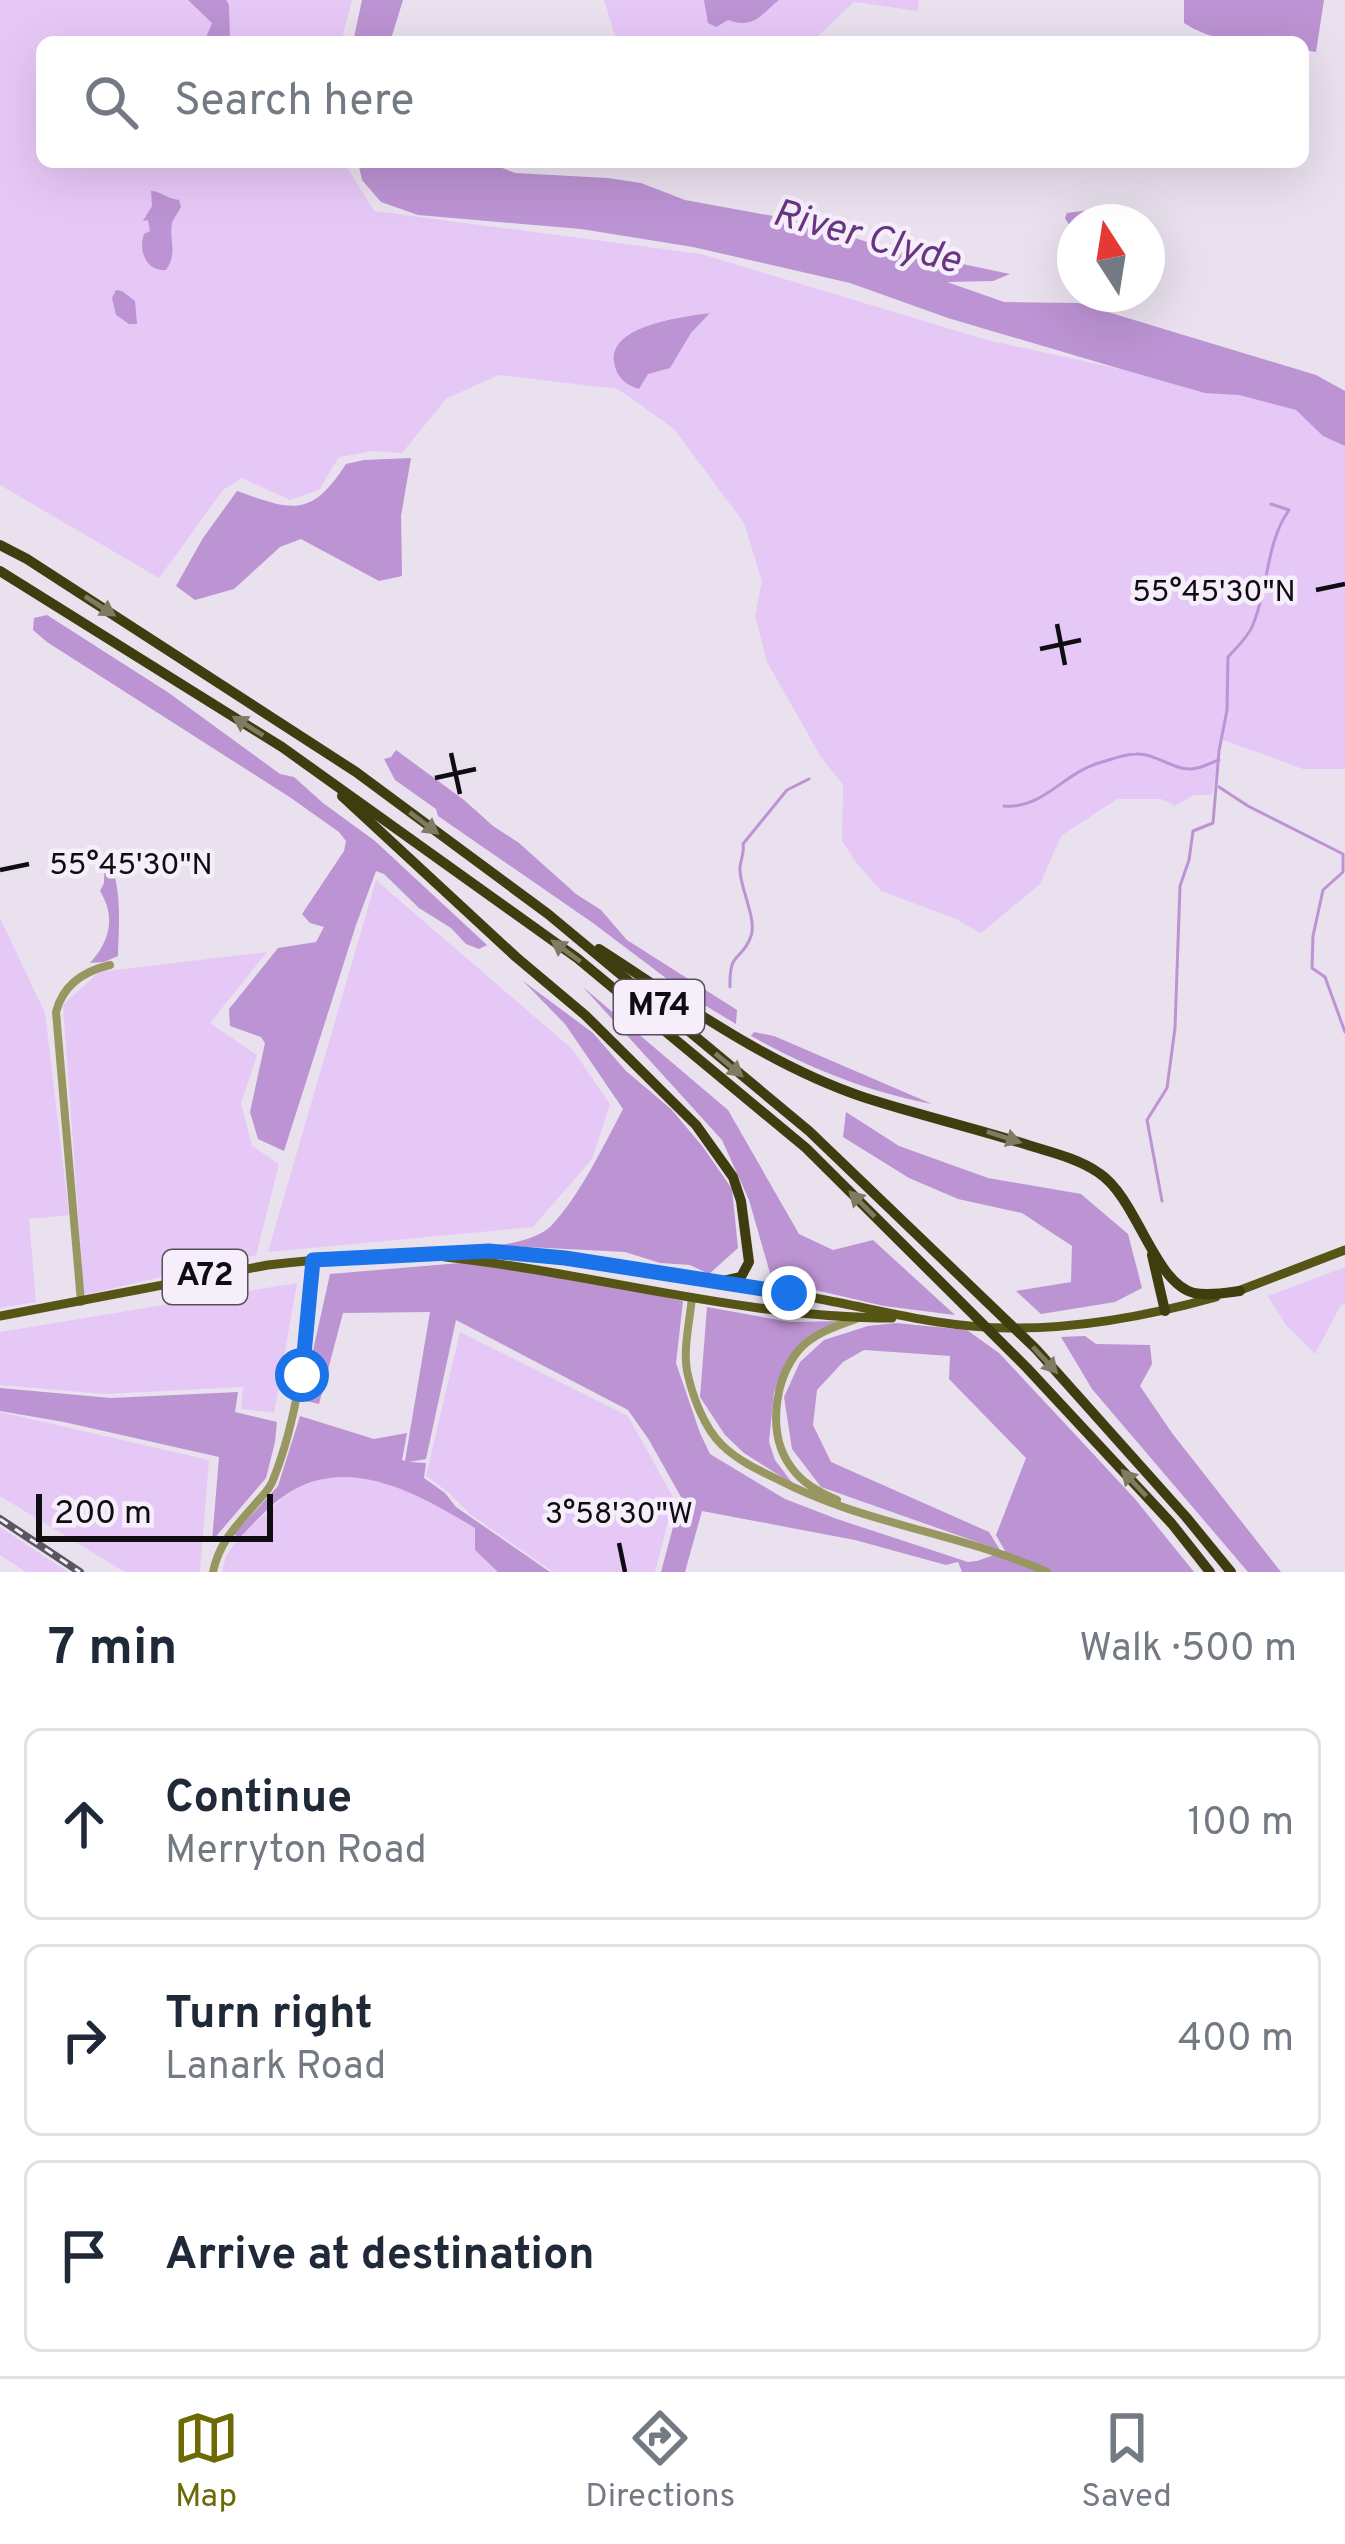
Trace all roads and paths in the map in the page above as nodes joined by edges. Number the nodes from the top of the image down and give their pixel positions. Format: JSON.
{"nodes":[{"id":1,"x":0,"y":545,"type":"edge"},
{"id":2,"x":0,"y":571,"type":"edge"},
{"id":3,"x":308,"y":765,"type":"junction"},
{"id":4,"x":561,"y":925,"type":"junction"},
{"id":5,"x":110,"y":965,"type":"dead end"},
{"id":6,"x":1147,"y":1241,"type":"junction"},
{"id":7,"x":1345,"y":1250,"type":"edge"},
{"id":8,"x":413,"y":1254,"type":"junction"},
{"id":9,"x":313,"y":1260,"type":"junction"},
{"id":10,"x":749,"y":1262,"type":"junction"},
{"id":11,"x":712,"y":1281,"type":"junction"},
{"id":12,"x":751,"y":1287,"type":"junction"},
{"id":13,"x":1240,"y":1291,"type":"junction"},
{"id":14,"x":692,"y":1297,"type":"junction"},
{"id":15,"x":81,"y":1302,"type":"junction"},
{"id":16,"x":1165,"y":1311,"type":"junction"},
{"id":17,"x":0,"y":1316,"type":"edge"},
{"id":18,"x":840,"y":1316,"type":"junction"},
{"id":19,"x":858,"y":1318,"type":"junction"},
{"id":20,"x":909,"y":1318,"type":"junction"},
{"id":21,"x":913,"y":1529,"type":"junction"},
{"id":22,"x":213,"y":1572,"type":"edge"},
{"id":23,"x":1047,"y":1572,"type":"edge"},
{"id":24,"x":1210,"y":1572,"type":"edge"},
{"id":25,"x":1231,"y":1572,"type":"edge"}],
"edges":[{"from":1,"to":4,"type":"highway","number":"M74","one_way":true},
{"from":3,"to":2,"type":"highway","number":"M74","one_way":true},
{"from":3,"to":10,"type":"highway","number":"M74"},
{"from":24,"to":3,"type":"highway","number":"M74","one_way":true},
{"from":4,"to":6,"type":"highway","number":"M74","one_way":true},
{"from":4,"to":25,"type":"highway","number":"M74","one_way":true},
{"from":5,"to":15,"type":"street"},
{"from":6,"to":13,"type":"highway","number":"M74"},
{"from":6,"to":16,"type":"highway","number":"M74"},
{"from":7,"to":13,"type":"main road","number":"A72"},
{"from":8,"to":9,"type":"main road","number":"A72"},
{"from":8,"to":11,"type":"main road","number":"A72"},
{"from":8,"to":14,"type":"main road","number":"A72"},
{"from":9,"to":15,"type":"main road","number":"A72"},
{"from":9,"to":22,"type":"street"},
{"from":10,"to":11,"type":"highway"},
{"from":10,"to":12,"type":"highway","number":"M74"},
{"from":11,"to":12,"type":"main road","number":"A72"},
{"from":11,"to":14,"type":"main road"},
{"from":12,"to":18,"type":"main road","number":"A72"},
{"from":12,"to":20,"type":"main road","number":"A72"},
{"from":13,"to":16,"type":"main road","number":"A72"},
{"from":14,"to":18,"type":"main road","number":"A72"},
{"from":14,"to":21,"type":"street"},
{"from":15,"to":17,"type":"main road","number":"A72"},
{"from":16,"to":20,"type":"main road","number":"A72"},
{"from":18,"to":19,"type":"main road","number":"A72"},
{"from":19,"to":20,"type":"main road","number":"A72"},
{"from":19,"to":21,"type":"street"},
{"from":21,"to":23,"type":"street"}]}
